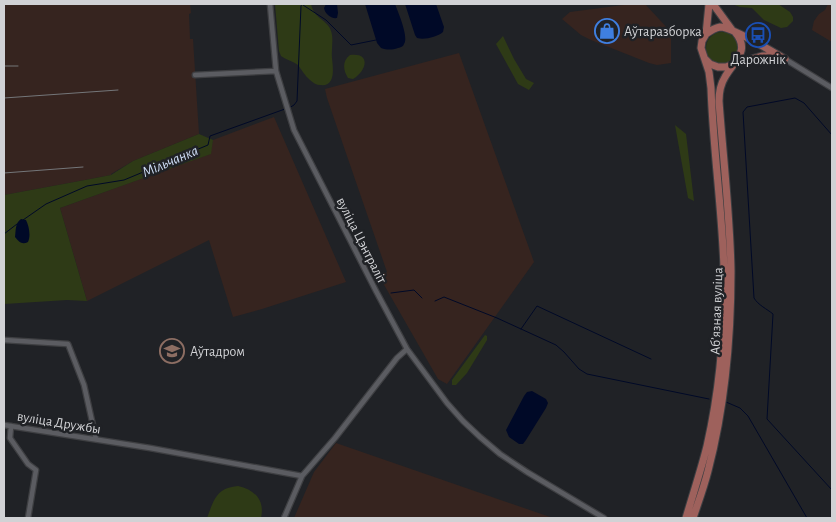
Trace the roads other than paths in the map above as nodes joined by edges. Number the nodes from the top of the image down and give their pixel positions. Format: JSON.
{"nodes":[{"id":1,"x":270,"y":4,"type":"edge"},
{"id":2,"x":711,"y":4,"type":"edge"},
{"id":3,"x":733,"y":31,"type":"junction"},
{"id":4,"x":706,"y":34,"type":"junction"},
{"id":5,"x":704,"y":58,"type":"junction"},
{"id":6,"x":785,"y":59,"type":"junction"},
{"id":7,"x":734,"y":64,"type":"junction"},
{"id":8,"x":276,"y":71,"type":"junction"},
{"id":9,"x":195,"y":75,"type":"dead end"},
{"id":10,"x":832,"y":88,"type":"edge"},
{"id":11,"x":715,"y":103,"type":"junction"},
{"id":12,"x":4,"y":340,"type":"edge"},
{"id":13,"x":407,"y":349,"type":"junction"},
{"id":14,"x":4,"y":426,"type":"edge"},
{"id":15,"x":10,"y":426,"type":"junction"},
{"id":16,"x":96,"y":439,"type":"junction"},
{"id":17,"x":302,"y":476,"type":"junction"},
{"id":18,"x":28,"y":518,"type":"edge"},
{"id":19,"x":284,"y":518,"type":"edge"},
{"id":20,"x":604,"y":518,"type":"edge"},
{"id":21,"x":686,"y":518,"type":"edge"},
{"id":22,"x":693,"y":518,"type":"edge"}],
"edges":[{"from":1,"to":8,"type":"street","name":"вуліца Цэнтраліт"},
{"from":2,"to":3,"type":"main road"},
{"from":2,"to":4,"type":"main road"},
{"from":3,"to":4,"type":"main road"},
{"from":3,"to":6,"type":"main road"},
{"from":3,"to":7,"type":"main road"},
{"from":4,"to":5,"type":"main road"},
{"from":5,"to":7,"type":"main road"},
{"from":5,"to":11,"type":"main road"},
{"from":6,"to":7,"type":"main road"},
{"from":6,"to":10,"type":"street"},
{"from":7,"to":11,"type":"main road"},
{"from":8,"to":9,"type":"street"},
{"from":8,"to":13,"type":"street","name":"вуліца Цэнтраліт"},
{"from":11,"to":21,"type":"main road","name":"Абʼязная вуліца"},
{"from":11,"to":22,"type":"main road","name":"Абʼязная вуліца"},
{"from":12,"to":16,"type":"street"},
{"from":13,"to":17,"type":"street"},
{"from":13,"to":20,"type":"street","name":"вуліца Цэнтраліт"},
{"from":14,"to":15,"type":"street","name":"вуліца Дружбы"},
{"from":15,"to":16,"type":"street","name":"вуліца Дружбы"},
{"from":15,"to":18,"type":"street"},
{"from":16,"to":17,"type":"street","name":"вуліца Дружбы"},
{"from":17,"to":19,"type":"street"}]}
